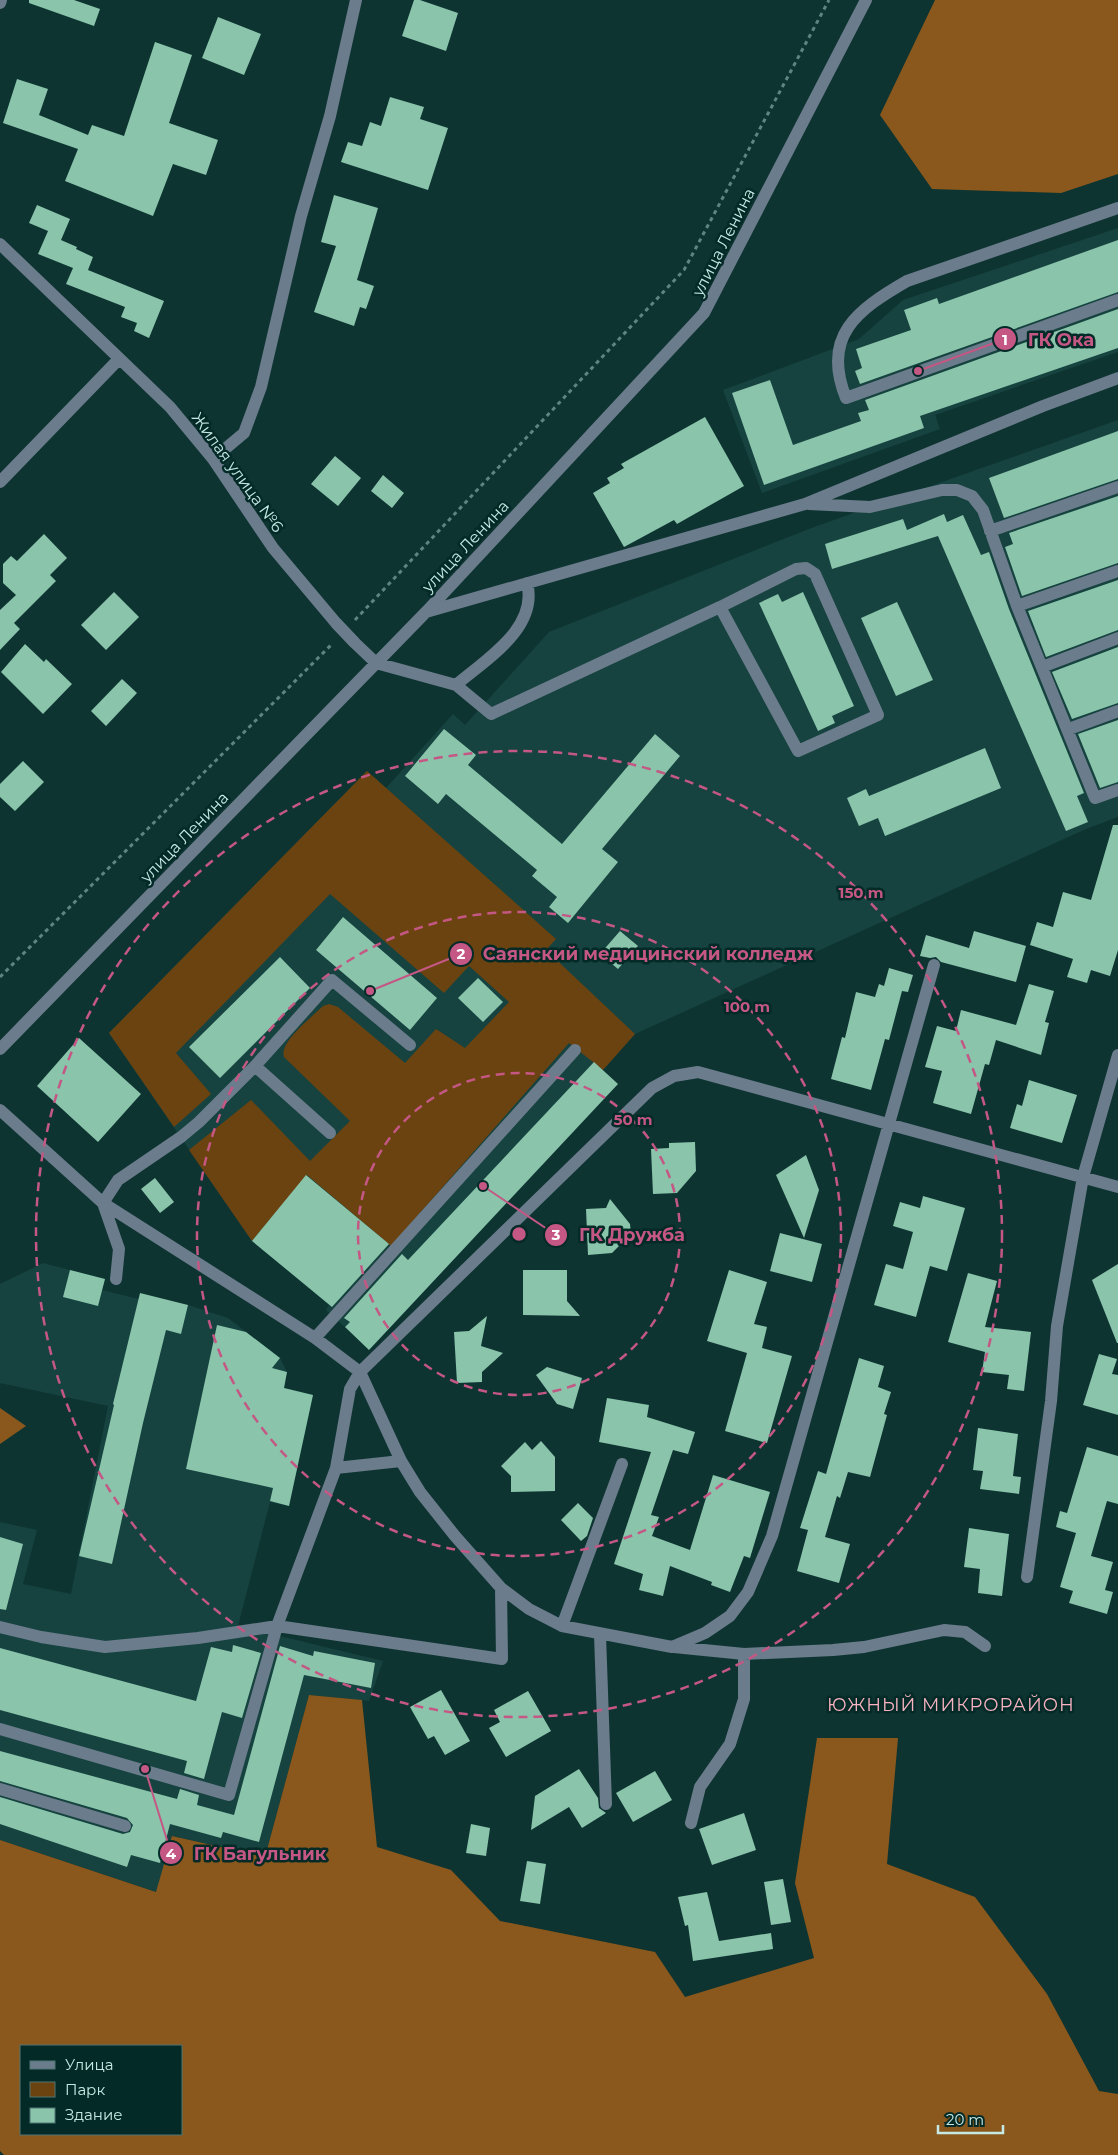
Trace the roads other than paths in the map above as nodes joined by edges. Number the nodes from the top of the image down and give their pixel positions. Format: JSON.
{"nodes":[{"id":1,"x":356,"y":0,"type":"edge"},
{"id":2,"x":866,"y":0,"type":"edge"},
{"id":3,"x":1118,"y":208,"type":"edge"},
{"id":4,"x":0,"y":244,"type":"edge"},
{"id":5,"x":1118,"y":300,"type":"edge"},
{"id":6,"x":119,"y":359,"type":"junction"},
{"id":7,"x":1118,"y":378,"type":"edge"},
{"id":8,"x":213,"y":459,"type":"junction"},
{"id":9,"x":0,"y":482,"type":"edge"},
{"id":10,"x":1118,"y":487,"type":"edge"},
{"id":11,"x":805,"y":504,"type":"junction"},
{"id":12,"x":990,"y":531,"type":"junction"},
{"id":13,"x":1118,"y":571,"type":"edge"},
{"id":14,"x":527,"y":583,"type":"junction"},
{"id":15,"x":1017,"y":606,"type":"junction"},
{"id":16,"x":720,"y":607,"type":"junction"},
{"id":17,"x":426,"y":612,"type":"junction"},
{"id":18,"x":1118,"y":638,"type":"edge"},
{"id":19,"x":376,"y":663,"type":"junction"},
{"id":20,"x":1042,"y":667,"type":"junction"},
{"id":21,"x":456,"y":685,"type":"junction"},
{"id":22,"x":1118,"y":711,"type":"edge"},
{"id":23,"x":1068,"y":729,"type":"junction"},
{"id":24,"x":1118,"y":790,"type":"edge"},
{"id":25,"x":934,"y":965,"type":"dead end"},
{"id":26,"x":410,"y":1045,"type":"dead end"},
{"id":27,"x":0,"y":1049,"type":"edge"},
{"id":28,"x":575,"y":1050,"type":"dead end"},
{"id":29,"x":1118,"y":1055,"type":"edge"},
{"id":30,"x":255,"y":1066,"type":"junction"},
{"id":31,"x":0,"y":1110,"type":"edge"},
{"id":32,"x":889,"y":1124,"type":"junction"},
{"id":33,"x":330,"y":1133,"type":"dead end"},
{"id":34,"x":1083,"y":1177,"type":"junction"},
{"id":35,"x":1118,"y":1187,"type":"edge"},
{"id":36,"x":103,"y":1203,"type":"junction"},
{"id":37,"x":116,"y":1279,"type":"dead end"},
{"id":38,"x":315,"y":1338,"type":"junction"},
{"id":39,"x":360,"y":1372,"type":"junction"},
{"id":40,"x":401,"y":1461,"type":"junction"},
{"id":41,"x":622,"y":1464,"type":"dead end"},
{"id":42,"x":336,"y":1468,"type":"junction"},
{"id":43,"x":1027,"y":1577,"type":"dead end"},
{"id":44,"x":501,"y":1588,"type":"junction"},
{"id":45,"x":277,"y":1626,"type":"junction"},
{"id":46,"x":562,"y":1626,"type":"junction"},
{"id":47,"x":0,"y":1627,"type":"edge"},
{"id":48,"x":600,"y":1635,"type":"junction"},
{"id":49,"x":985,"y":1646,"type":"dead end"},
{"id":50,"x":672,"y":1647,"type":"junction"},
{"id":51,"x":744,"y":1654,"type":"junction"},
{"id":52,"x":0,"y":1729,"type":"edge"},
{"id":53,"x":0,"y":1789,"type":"edge"},
{"id":54,"x":606,"y":1804,"type":"dead end"},
{"id":55,"x":691,"y":1823,"type":"dead end"},
{"id":56,"x":125,"y":1826,"type":"dead end"}],
"edges":[{"from":1,"to":8,"type":"street"},
{"from":2,"to":17,"type":"street","name":"улица Ленина"},
{"from":3,"to":5,"type":"street"},
{"from":4,"to":6,"type":"street","name":"Жилая улица №6"},
{"from":6,"to":8,"type":"street","name":"Жилая улица №6"},
{"from":6,"to":9,"type":"street"},
{"from":7,"to":11,"type":"street"},
{"from":8,"to":19,"type":"street","name":"Жилая улица №6"},
{"from":10,"to":12,"type":"street"},
{"from":11,"to":12,"type":"street"},
{"from":11,"to":14,"type":"street"},
{"from":12,"to":15,"type":"street"},
{"from":13,"to":15,"type":"street"},
{"from":14,"to":17,"type":"street"},
{"from":14,"to":21,"type":"street"},
{"from":15,"to":20,"type":"street"},
{"from":16,"to":16,"type":"street"},
{"from":16,"to":21,"type":"street"},
{"from":17,"to":19,"type":"street","name":"улица Ленина"},
{"from":18,"to":20,"type":"street"},
{"from":19,"to":21,"type":"street"},
{"from":19,"to":27,"type":"street","name":"улица Ленина"},
{"from":20,"to":23,"type":"street"},
{"from":22,"to":23,"type":"street"},
{"from":23,"to":24,"type":"street"},
{"from":25,"to":32,"type":"street"},
{"from":26,"to":30,"type":"street"},
{"from":28,"to":38,"type":"street"},
{"from":29,"to":34,"type":"street"},
{"from":30,"to":33,"type":"street"},
{"from":30,"to":36,"type":"street"},
{"from":31,"to":36,"type":"street"},
{"from":32,"to":34,"type":"street"},
{"from":32,"to":39,"type":"street"},
{"from":32,"to":50,"type":"street"},
{"from":34,"to":35,"type":"street"},
{"from":34,"to":43,"type":"street"},
{"from":36,"to":37,"type":"street"},
{"from":36,"to":38,"type":"street"},
{"from":38,"to":39,"type":"street"},
{"from":39,"to":40,"type":"street"},
{"from":39,"to":42,"type":"street"},
{"from":40,"to":42,"type":"street"},
{"from":40,"to":44,"type":"street"},
{"from":41,"to":46,"type":"street"},
{"from":42,"to":45,"type":"street"},
{"from":44,"to":45,"type":"street"},
{"from":44,"to":46,"type":"street"},
{"from":45,"to":47,"type":"street"},
{"from":45,"to":52,"type":"street"},
{"from":46,"to":48,"type":"street"},
{"from":48,"to":50,"type":"street"},
{"from":48,"to":54,"type":"street"},
{"from":49,"to":51,"type":"street"},
{"from":50,"to":51,"type":"street"},
{"from":51,"to":55,"type":"street"},
{"from":53,"to":56,"type":"street"}]}
